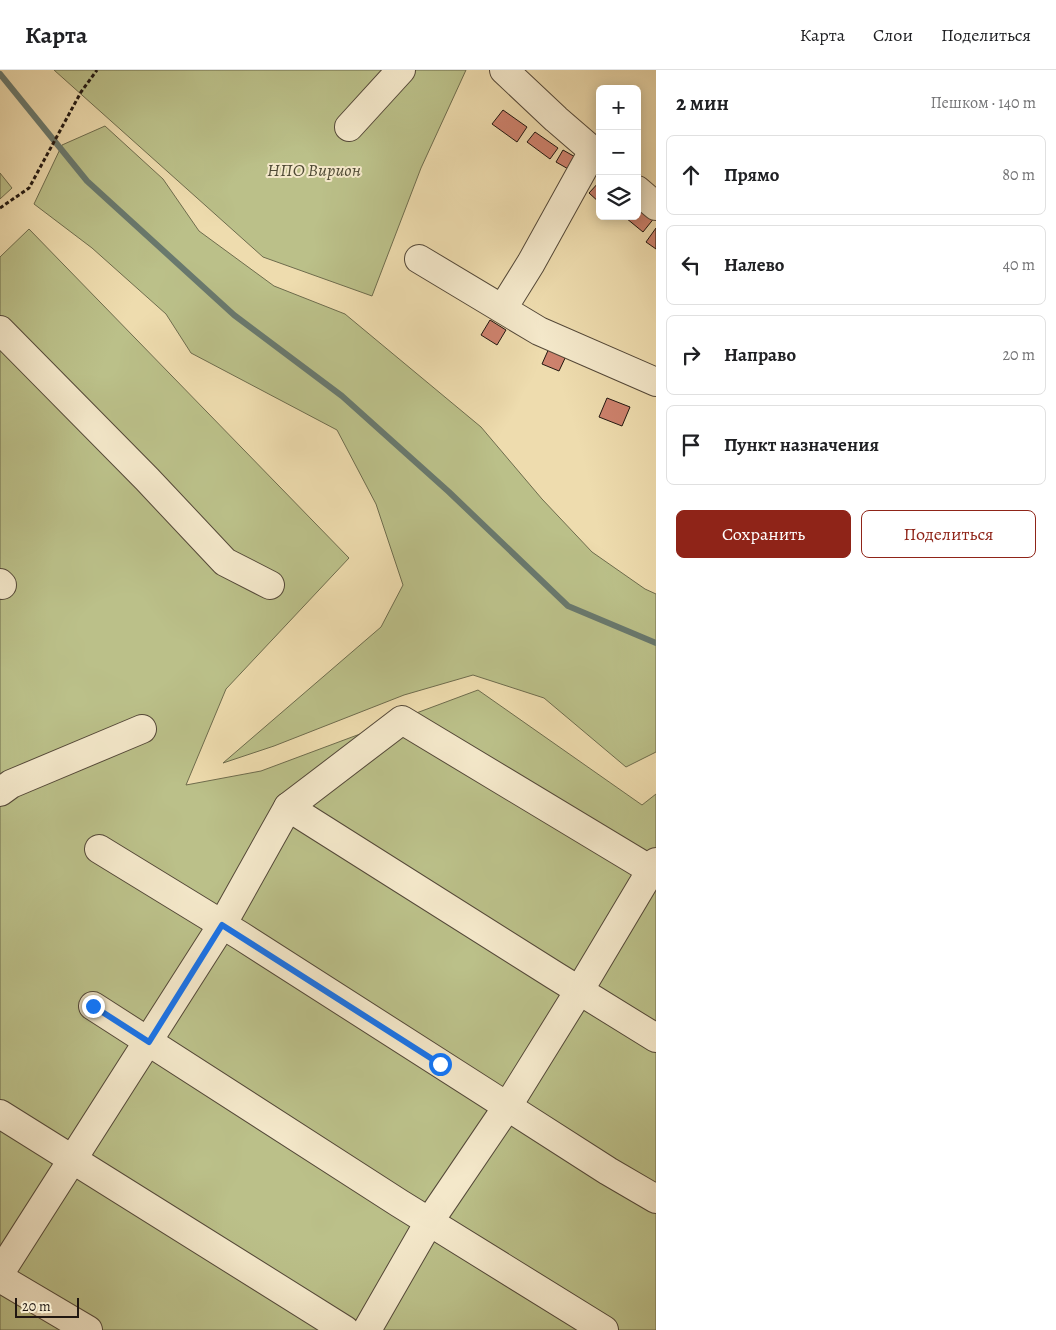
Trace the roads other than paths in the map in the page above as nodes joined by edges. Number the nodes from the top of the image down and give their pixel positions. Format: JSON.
{"nodes":[{"id":1,"x":401,"y":70,"type":"edge"},
{"id":2,"x":504,"y":70,"type":"edge"},
{"id":3,"x":349,"y":127,"type":"dead end"},
{"id":4,"x":596,"y":153,"type":"edge"},
{"id":5,"x":596,"y":156,"type":"edge"},
{"id":6,"x":641,"y":193,"type":"edge"},
{"id":7,"x":656,"y":206,"type":"edge"},
{"id":8,"x":419,"y":259,"type":"dead end"},
{"id":9,"x":504,"y":308,"type":"junction"},
{"id":10,"x":0,"y":330,"type":"edge"},
{"id":11,"x":656,"y":382,"type":"edge"},
{"id":12,"x":270,"y":585,"type":"dead end"},
{"id":13,"x":142,"y":729,"type":"dead end"},
{"id":14,"x":0,"y":792,"type":"edge"},
{"id":15,"x":288,"y":807,"type":"junction"},
{"id":16,"x":99,"y":849,"type":"dead end"},
{"id":17,"x":654,"y":868,"type":"edge"},
{"id":18,"x":222,"y":925,"type":"junction"},
{"id":19,"x":579,"y":991,"type":"junction"},
{"id":20,"x":93,"y":1006,"type":"dead end"},
{"id":21,"x":656,"y":1038,"type":"edge"},
{"id":22,"x":149,"y":1042,"type":"junction"},
{"id":23,"x":507,"y":1107,"type":"junction"},
{"id":24,"x":0,"y":1114,"type":"edge"},
{"id":25,"x":71,"y":1159,"type":"junction"},
{"id":26,"x":656,"y":1199,"type":"edge"},
{"id":27,"x":429,"y":1222,"type":"junction"},
{"id":28,"x":0,"y":1273,"type":"edge"},
{"id":29,"x":0,"y":1278,"type":"edge"},
{"id":30,"x":88,"y":1330,"type":"edge"},
{"id":31,"x":345,"y":1330,"type":"edge"},
{"id":32,"x":367,"y":1330,"type":"edge"},
{"id":33,"x":604,"y":1330,"type":"edge"}],
"edges":[{"from":1,"to":3,"type":"street"},
{"from":2,"to":4,"type":"street"},
{"from":5,"to":9,"type":"street"},
{"from":6,"to":7,"type":"street"},
{"from":8,"to":9,"type":"street"},
{"from":9,"to":11,"type":"street"},
{"from":10,"to":12,"type":"street"},
{"from":13,"to":14,"type":"street"},
{"from":15,"to":17,"type":"street"},
{"from":15,"to":18,"type":"street"},
{"from":15,"to":19,"type":"street"},
{"from":16,"to":18,"type":"street"},
{"from":17,"to":19,"type":"street"},
{"from":18,"to":22,"type":"street"},
{"from":18,"to":23,"type":"street"},
{"from":19,"to":21,"type":"street"},
{"from":19,"to":23,"type":"street"},
{"from":20,"to":22,"type":"street"},
{"from":22,"to":25,"type":"street"},
{"from":22,"to":27,"type":"street"},
{"from":23,"to":26,"type":"street"},
{"from":23,"to":27,"type":"street"},
{"from":24,"to":25,"type":"street"},
{"from":25,"to":28,"type":"street"},
{"from":25,"to":31,"type":"street"},
{"from":27,"to":32,"type":"street"},
{"from":27,"to":33,"type":"street"},
{"from":29,"to":30,"type":"street"}]}
